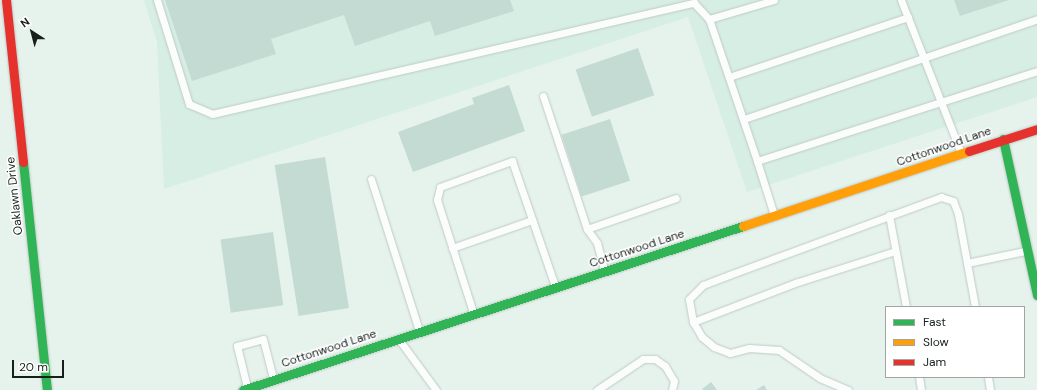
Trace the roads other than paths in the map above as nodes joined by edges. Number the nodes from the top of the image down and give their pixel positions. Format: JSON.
{"nodes":[{"id":1,"x":6,"y":0,"type":"edge"},
{"id":2,"x":157,"y":0,"type":"edge"},
{"id":3,"x":774,"y":0,"type":"edge"},
{"id":4,"x":901,"y":0,"type":"edge"},
{"id":5,"x":908,"y":17,"type":"junction"},
{"id":6,"x":709,"y":19,"type":"junction"},
{"id":7,"x":1037,"y":19,"type":"edge"},
{"id":8,"x":923,"y":58,"type":"junction"},
{"id":9,"x":1037,"y":71,"type":"edge"},
{"id":10,"x":729,"y":77,"type":"junction"},
{"id":11,"x":543,"y":96,"type":"dead end"},
{"id":12,"x":940,"y":101,"type":"junction"},
{"id":13,"x":744,"y":119,"type":"junction"},
{"id":14,"x":1037,"y":128,"type":"edge"},
{"id":15,"x":1003,"y":139,"type":"junction"},
{"id":16,"x":961,"y":153,"type":"junction"},
{"id":17,"x":757,"y":161,"type":"junction"},
{"id":18,"x":371,"y":179,"type":"dead end"},
{"id":19,"x":676,"y":198,"type":"dead end"},
{"id":20,"x":889,"y":215,"type":"junction"},
{"id":21,"x":775,"y":217,"type":"junction"},
{"id":22,"x":532,"y":220,"type":"junction"},
{"id":23,"x":587,"y":229,"type":"junction"},
{"id":24,"x":452,"y":248,"type":"junction"},
{"id":25,"x":895,"y":251,"type":"junction"},
{"id":26,"x":1029,"y":251,"type":"junction"},
{"id":27,"x":967,"y":263,"type":"junction"},
{"id":28,"x":604,"y":272,"type":"junction"},
{"id":29,"x":555,"y":288,"type":"junction"},
{"id":30,"x":1037,"y":295,"type":"edge"},
{"id":31,"x":906,"y":306,"type":"edge"},
{"id":32,"x":975,"y":306,"type":"edge"},
{"id":33,"x":474,"y":315,"type":"junction"},
{"id":34,"x":693,"y":322,"type":"junction"},
{"id":35,"x":420,"y":332,"type":"junction"},
{"id":36,"x":399,"y":339,"type":"junction"},
{"id":37,"x":919,"y":378,"type":"edge"},
{"id":38,"x":988,"y":378,"type":"edge"},
{"id":39,"x":274,"y":380,"type":"junction"},
{"id":40,"x":245,"y":389,"type":"edge"},
{"id":41,"x":47,"y":390,"type":"edge"},
{"id":42,"x":436,"y":390,"type":"edge"},
{"id":43,"x":597,"y":390,"type":"edge"},
{"id":44,"x":672,"y":390,"type":"edge"},
{"id":45,"x":848,"y":390,"type":"edge"},
{"id":46,"x":921,"y":390,"type":"edge"},
{"id":47,"x":990,"y":390,"type":"edge"}],
"edges":[{"from":1,"to":41,"type":"street","name":"Oaklawn Drive"},
{"from":2,"to":6,"type":"lane"},
{"from":3,"to":6,"type":"lane"},
{"from":4,"to":5,"type":"lane"},
{"from":5,"to":8,"type":"lane"},
{"from":5,"to":10,"type":"lane"},
{"from":6,"to":10,"type":"lane"},
{"from":7,"to":8,"type":"lane"},
{"from":8,"to":12,"type":"lane"},
{"from":8,"to":13,"type":"lane"},
{"from":9,"to":12,"type":"lane"},
{"from":10,"to":13,"type":"lane"},
{"from":11,"to":23,"type":"lane"},
{"from":12,"to":16,"type":"lane"},
{"from":12,"to":17,"type":"lane"},
{"from":13,"to":17,"type":"lane"},
{"from":14,"to":15,"type":"street","name":"Cottonwood Lane"},
{"from":15,"to":16,"type":"street","name":"Cottonwood Lane"},
{"from":15,"to":26,"type":"street"},
{"from":16,"to":21,"type":"street","name":"Cottonwood Lane"},
{"from":17,"to":21,"type":"lane"},
{"from":18,"to":35,"type":"lane"},
{"from":19,"to":23,"type":"lane"},
{"from":20,"to":25,"type":"lane"},
{"from":20,"to":27,"type":"lane"},
{"from":20,"to":34,"type":"lane"},
{"from":21,"to":28,"type":"street","name":"Cottonwood Lane"},
{"from":22,"to":24,"type":"lane"},
{"from":22,"to":24,"type":"lane"},
{"from":22,"to":29,"type":"lane"},
{"from":23,"to":28,"type":"lane"},
{"from":24,"to":33,"type":"lane"},
{"from":25,"to":31,"type":"lane"},
{"from":25,"to":34,"type":"lane"},
{"from":26,"to":27,"type":"lane"},
{"from":26,"to":30,"type":"street"},
{"from":27,"to":32,"type":"lane"},
{"from":28,"to":29,"type":"street","name":"Cottonwood Lane"},
{"from":29,"to":33,"type":"street","name":"Cottonwood Lane"},
{"from":33,"to":35,"type":"street","name":"Cottonwood Lane"},
{"from":34,"to":45,"type":"lane"},
{"from":35,"to":36,"type":"street","name":"Cottonwood Lane"},
{"from":36,"to":39,"type":"street","name":"Cottonwood Lane"},
{"from":36,"to":42,"type":"lane"},
{"from":37,"to":46,"type":"lane"},
{"from":38,"to":47,"type":"lane"},
{"from":39,"to":40,"type":"street","name":"Cottonwood Lane"},
{"from":39,"to":40,"type":"lane"},
{"from":43,"to":44,"type":"lane"}]}
